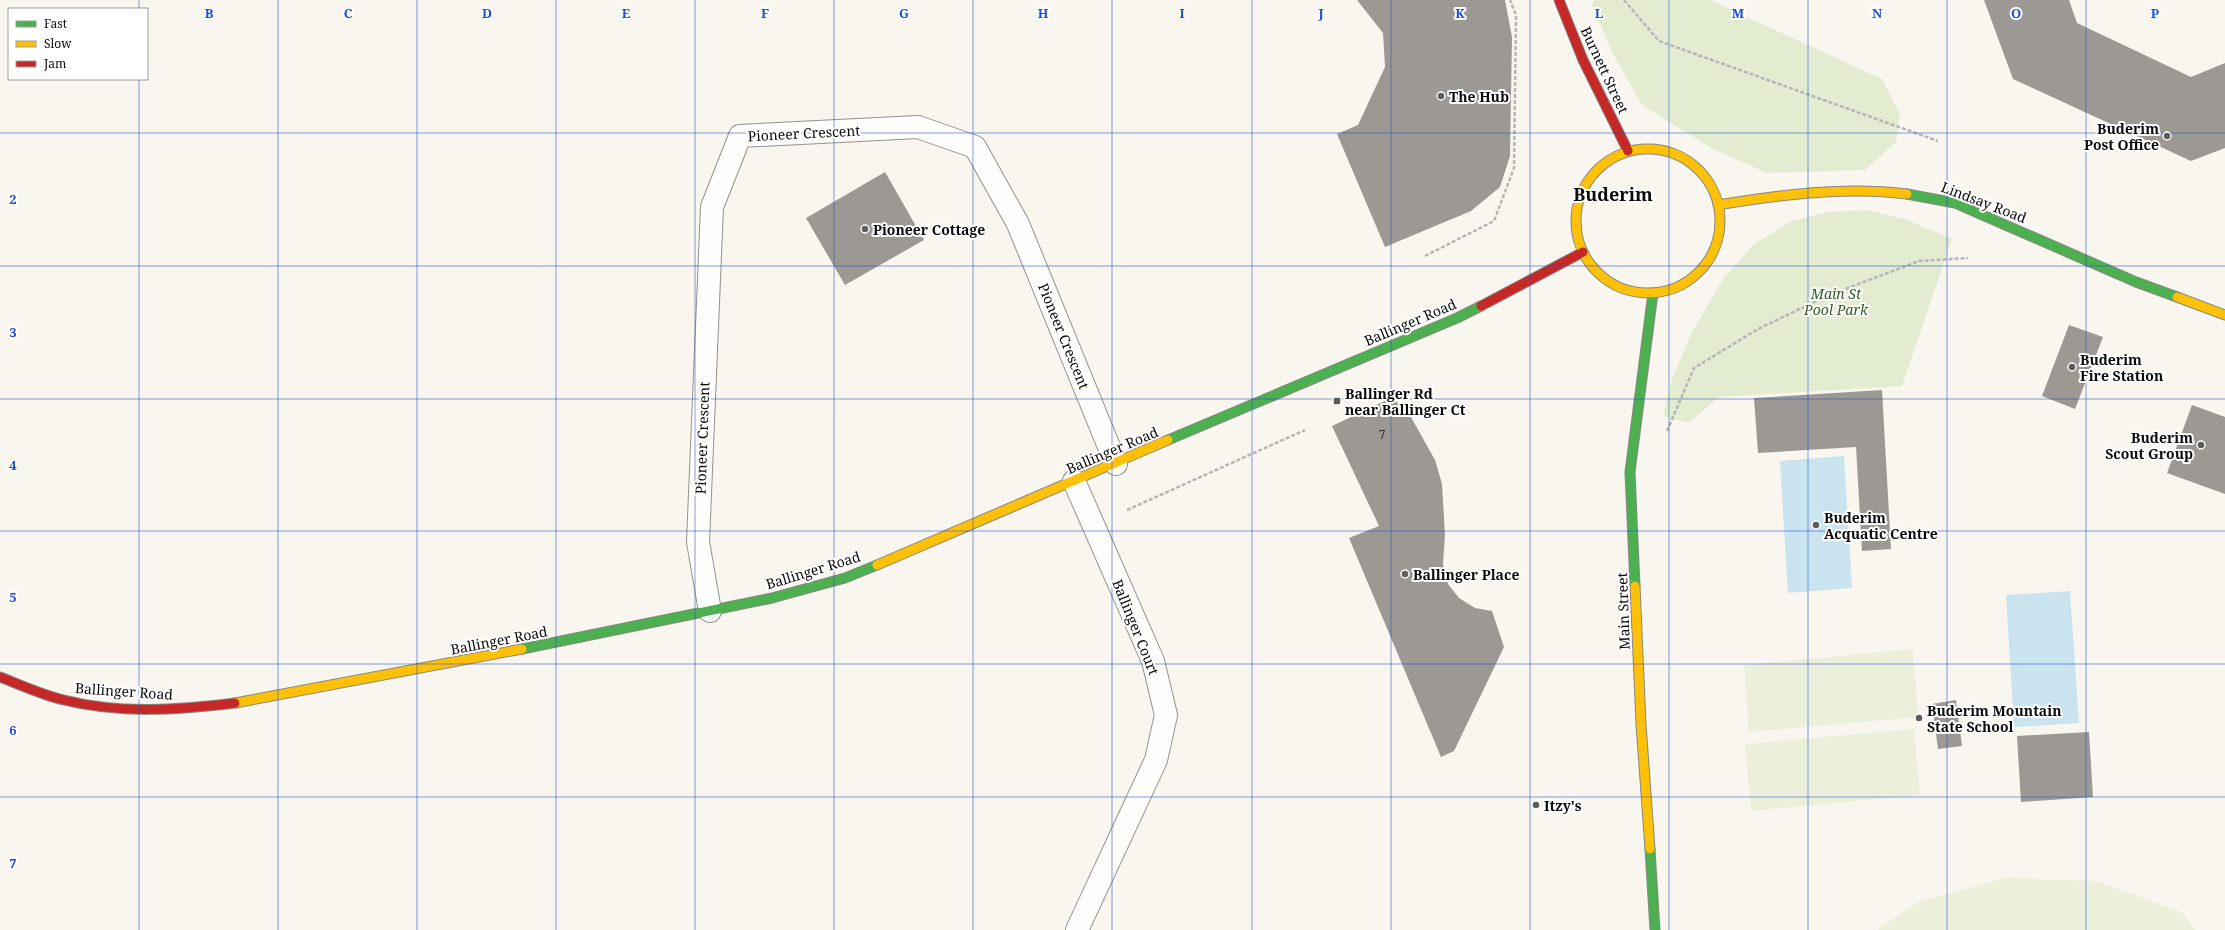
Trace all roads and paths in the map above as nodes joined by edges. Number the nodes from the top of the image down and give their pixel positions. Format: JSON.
{"nodes":[{"id":1,"x":1510,"y":0,"type":"edge"},
{"id":2,"x":1559,"y":0,"type":"edge"},
{"id":3,"x":1624,"y":0,"type":"edge"},
{"id":4,"x":1938,"y":141,"type":"dead end"},
{"id":5,"x":1628,"y":151,"type":"junction"},
{"id":6,"x":1718,"y":205,"type":"junction"},
{"id":7,"x":1583,"y":252,"type":"junction"},
{"id":8,"x":1425,"y":256,"type":"dead end"},
{"id":9,"x":1968,"y":258,"type":"dead end"},
{"id":10,"x":1653,"y":293,"type":"junction"},
{"id":11,"x":2225,"y":315,"type":"edge"},
{"id":12,"x":1305,"y":430,"type":"dead end"},
{"id":13,"x":1666,"y":433,"type":"dead end"},
{"id":14,"x":1116,"y":464,"type":"junction"},
{"id":15,"x":1074,"y":481,"type":"junction"},
{"id":16,"x":1127,"y":510,"type":"dead end"},
{"id":17,"x":710,"y":611,"type":"junction"},
{"id":18,"x":0,"y":677,"type":"edge"},
{"id":19,"x":1076,"y":930,"type":"edge"},
{"id":20,"x":1655,"y":930,"type":"edge"}],
"edges":[{"from":1,"to":8,"type":"path"},
{"from":2,"to":5,"type":"street","name":"Burnett Street"},
{"from":3,"to":4,"type":"path"},
{"from":5,"to":6,"type":"street"},
{"from":5,"to":7,"type":"street"},
{"from":6,"to":10,"type":"street"},
{"from":6,"to":11,"type":"street","name":"Lindsay Road"},
{"from":7,"to":10,"type":"street"},
{"from":7,"to":14,"type":"street","name":"Ballinger Road"},
{"from":9,"to":13,"type":"path"},
{"from":10,"to":20,"type":"street","name":"Main Street"},
{"from":12,"to":16,"type":"path"},
{"from":14,"to":15,"type":"street","name":"Ballinger Road"},
{"from":14,"to":17,"type":"street","name":"Pioneer Crescent"},
{"from":15,"to":17,"type":"street","name":"Ballinger Road"},
{"from":15,"to":19,"type":"street","name":"Ballinger Court"},
{"from":17,"to":18,"type":"street","name":"Ballinger Road"}]}
